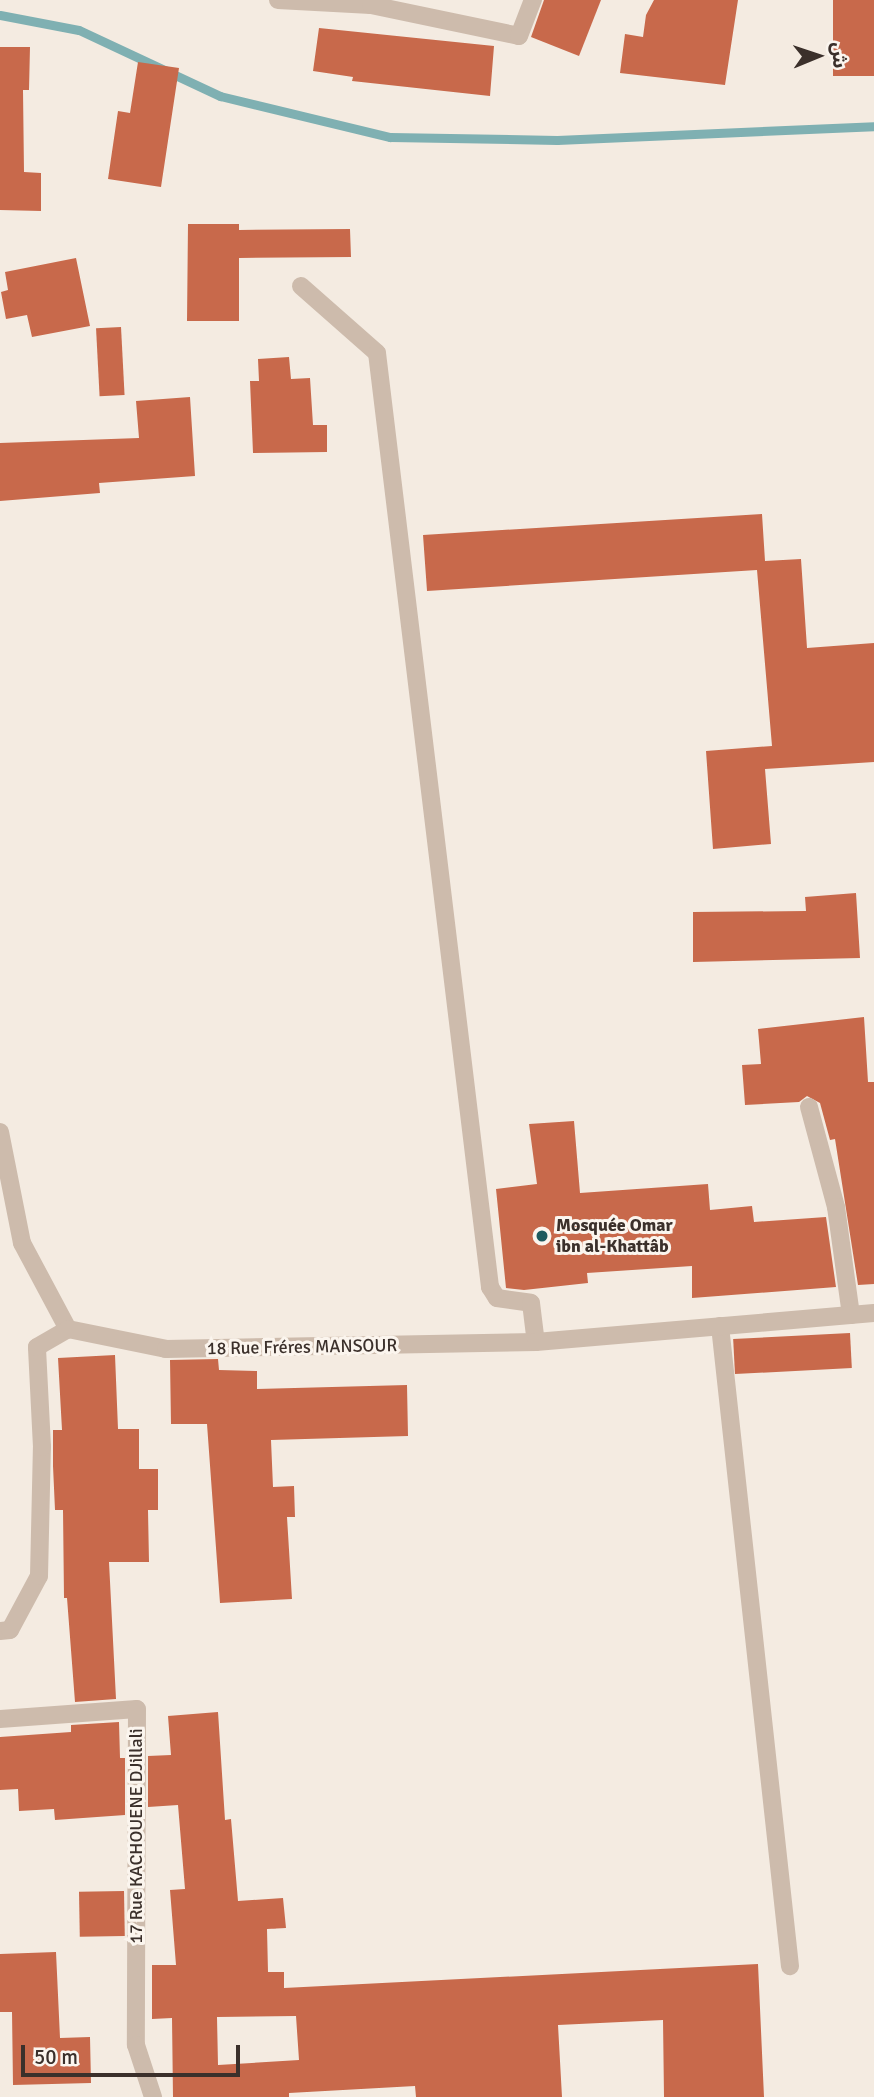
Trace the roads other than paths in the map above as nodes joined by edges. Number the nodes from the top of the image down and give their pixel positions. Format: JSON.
{"nodes":[{"id":1,"x":278,"y":0,"type":"edge"},
{"id":2,"x":533,"y":0,"type":"edge"},
{"id":3,"x":327,"y":2,"type":"edge"},
{"id":4,"x":301,"y":286,"type":"dead end"},
{"id":5,"x":809,"y":1107,"type":"dead end"},
{"id":6,"x":0,"y":1132,"type":"edge"},
{"id":7,"x":874,"y":1312,"type":"edge"},
{"id":8,"x":851,"y":1314,"type":"junction"},
{"id":9,"x":720,"y":1326,"type":"junction"},
{"id":10,"x":68,"y":1329,"type":"junction"},
{"id":11,"x":536,"y":1342,"type":"junction"},
{"id":12,"x":0,"y":1631,"type":"edge"},
{"id":13,"x":0,"y":1719,"type":"edge"},
{"id":14,"x":790,"y":1966,"type":"dead end"},
{"id":15,"x":153,"y":2097,"type":"edge"}],
"edges":[{"from":1,"to":3,"type":"street"},
{"from":2,"to":3,"type":"street"},
{"from":4,"to":11,"type":"street"},
{"from":5,"to":8,"type":"street"},
{"from":6,"to":10,"type":"street"},
{"from":7,"to":8,"type":"street","name":"18 Rue Fréres MANSOUR"},
{"from":8,"to":9,"type":"street","name":"18 Rue Fréres MANSOUR"},
{"from":9,"to":11,"type":"street","name":"18 Rue Fréres MANSOUR"},
{"from":9,"to":14,"type":"street"},
{"from":10,"to":11,"type":"street","name":"18 Rue Fréres MANSOUR"},
{"from":10,"to":12,"type":"street"},
{"from":13,"to":15,"type":"street","name":"17 Rue KACHOUENE DJillali"}]}
